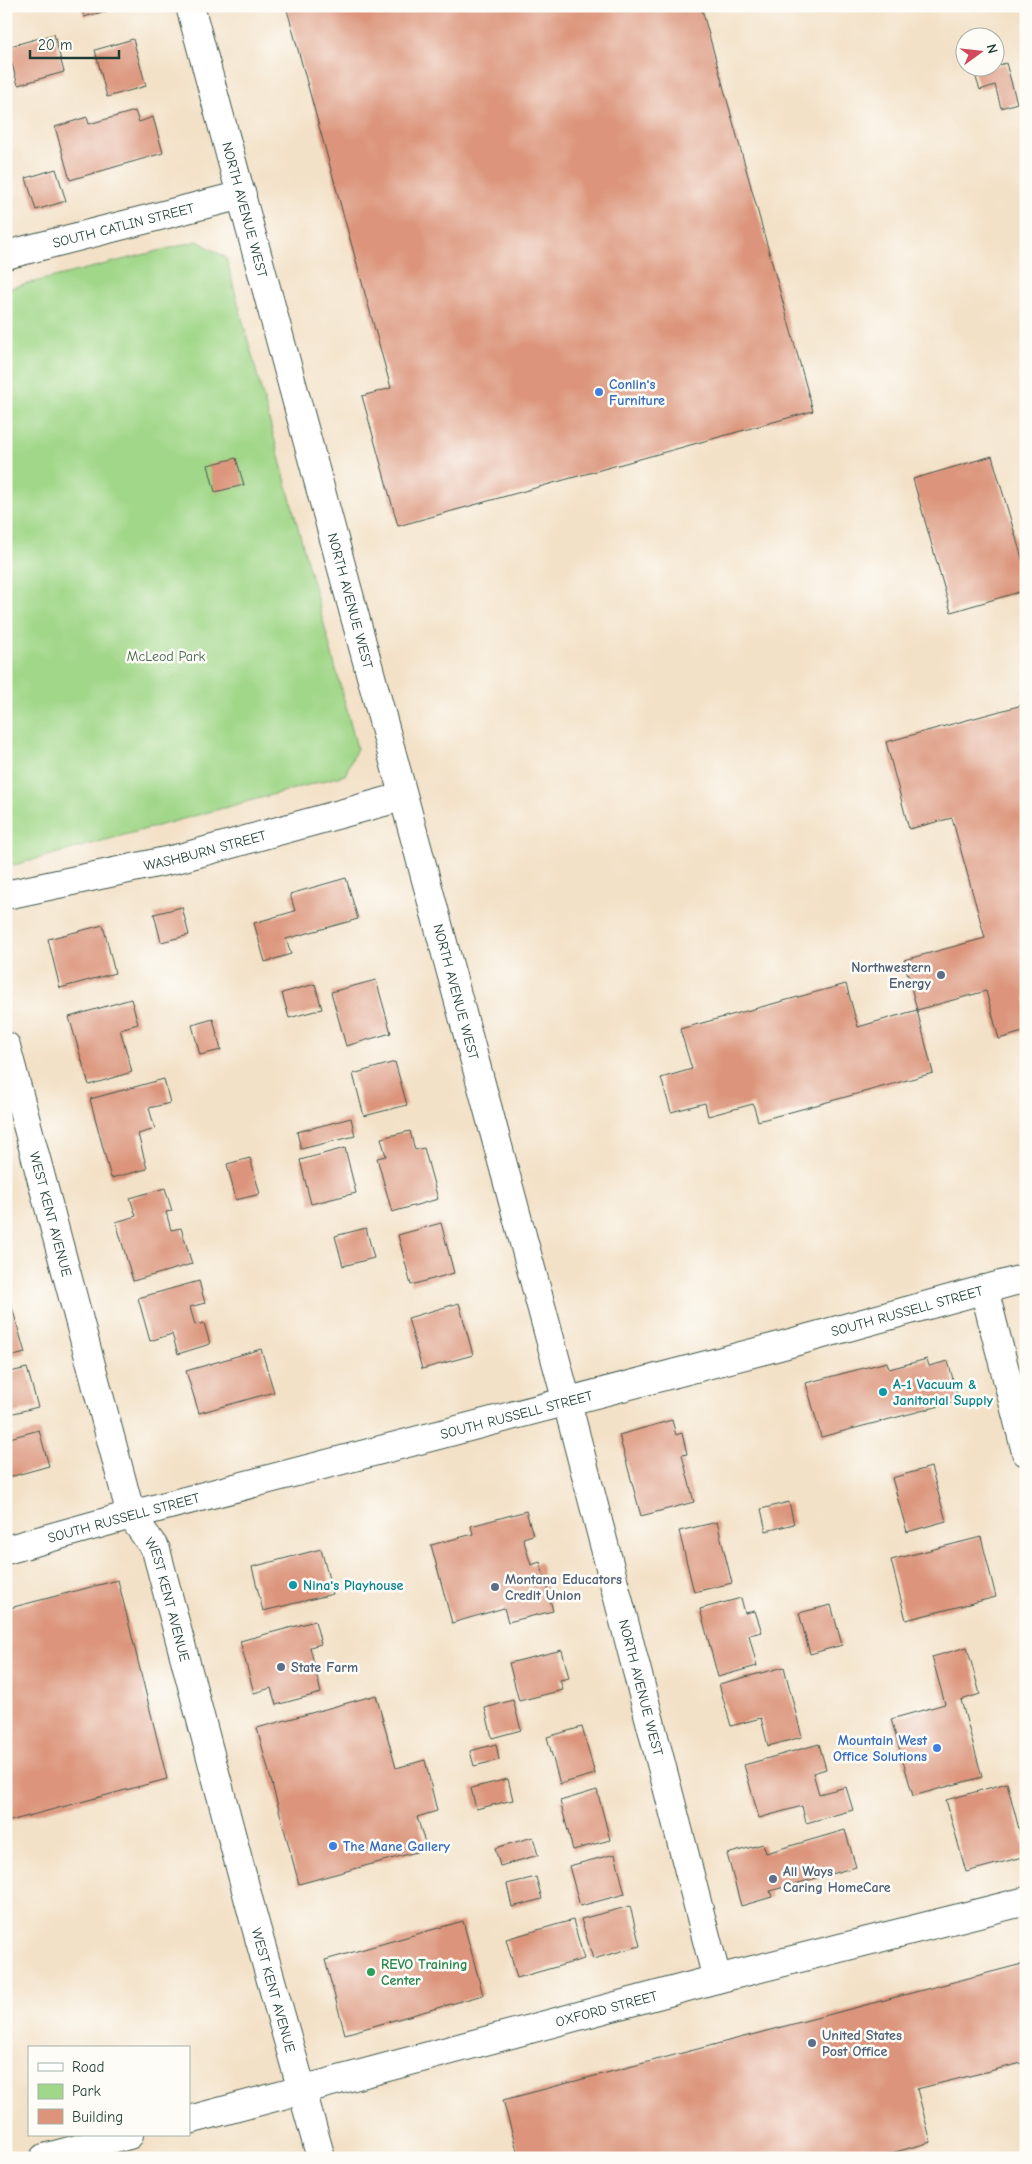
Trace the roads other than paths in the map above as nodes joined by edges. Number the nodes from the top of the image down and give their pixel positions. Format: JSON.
{"nodes":[{"id":1,"x":190,"y":6,"type":"edge"},
{"id":2,"x":242,"y":195,"type":"junction"},
{"id":3,"x":6,"y":255,"type":"edge"},
{"id":4,"x":402,"y":796,"type":"junction"},
{"id":5,"x":6,"y":895,"type":"edge"},
{"id":6,"x":6,"y":1046,"type":"edge"},
{"id":7,"x":1026,"y":1278,"type":"edge"},
{"id":8,"x":984,"y":1289,"type":"junction"},
{"id":9,"x":567,"y":1402,"type":"junction"},
{"id":10,"x":1026,"y":1452,"type":"edge"},
{"id":11,"x":131,"y":1515,"type":"junction"},
{"id":12,"x":6,"y":1550,"type":"edge"},
{"id":13,"x":1026,"y":1901,"type":"edge"},
{"id":14,"x":717,"y":1979,"type":"junction"},
{"id":15,"x":303,"y":2089,"type":"junction"},
{"id":16,"x":190,"y":2120,"type":"edge"},
{"id":17,"x":125,"y":2136,"type":"edge"},
{"id":18,"x":44,"y":2158,"type":"edge"},
{"id":19,"x":321,"y":2158,"type":"edge"}],
"edges":[{"from":1,"to":2,"type":"street","name":"NORTH AVENUE WEST"},
{"from":2,"to":3,"type":"street","name":"SOUTH CATLIN STREET"},
{"from":2,"to":4,"type":"street","name":"NORTH AVENUE WEST"},
{"from":4,"to":5,"type":"street","name":"WASHBURN STREET"},
{"from":4,"to":9,"type":"street","name":"NORTH AVENUE WEST"},
{"from":6,"to":11,"type":"street","name":"WEST KENT AVENUE"},
{"from":7,"to":8,"type":"street","name":"SOUTH RUSSELL STREET"},
{"from":8,"to":9,"type":"street","name":"SOUTH RUSSELL STREET"},
{"from":8,"to":10,"type":"street"},
{"from":9,"to":11,"type":"street","name":"SOUTH RUSSELL STREET"},
{"from":9,"to":14,"type":"street","name":"NORTH AVENUE WEST"},
{"from":11,"to":12,"type":"street","name":"SOUTH RUSSELL STREET"},
{"from":11,"to":15,"type":"street","name":"WEST KENT AVENUE"},
{"from":13,"to":14,"type":"street","name":"OXFORD STREET"},
{"from":14,"to":15,"type":"street","name":"OXFORD STREET"},
{"from":15,"to":16,"type":"street","name":"OXFORD STREET"},
{"from":15,"to":19,"type":"street","name":"WEST KENT AVENUE"},
{"from":17,"to":18,"type":"street"}]}
